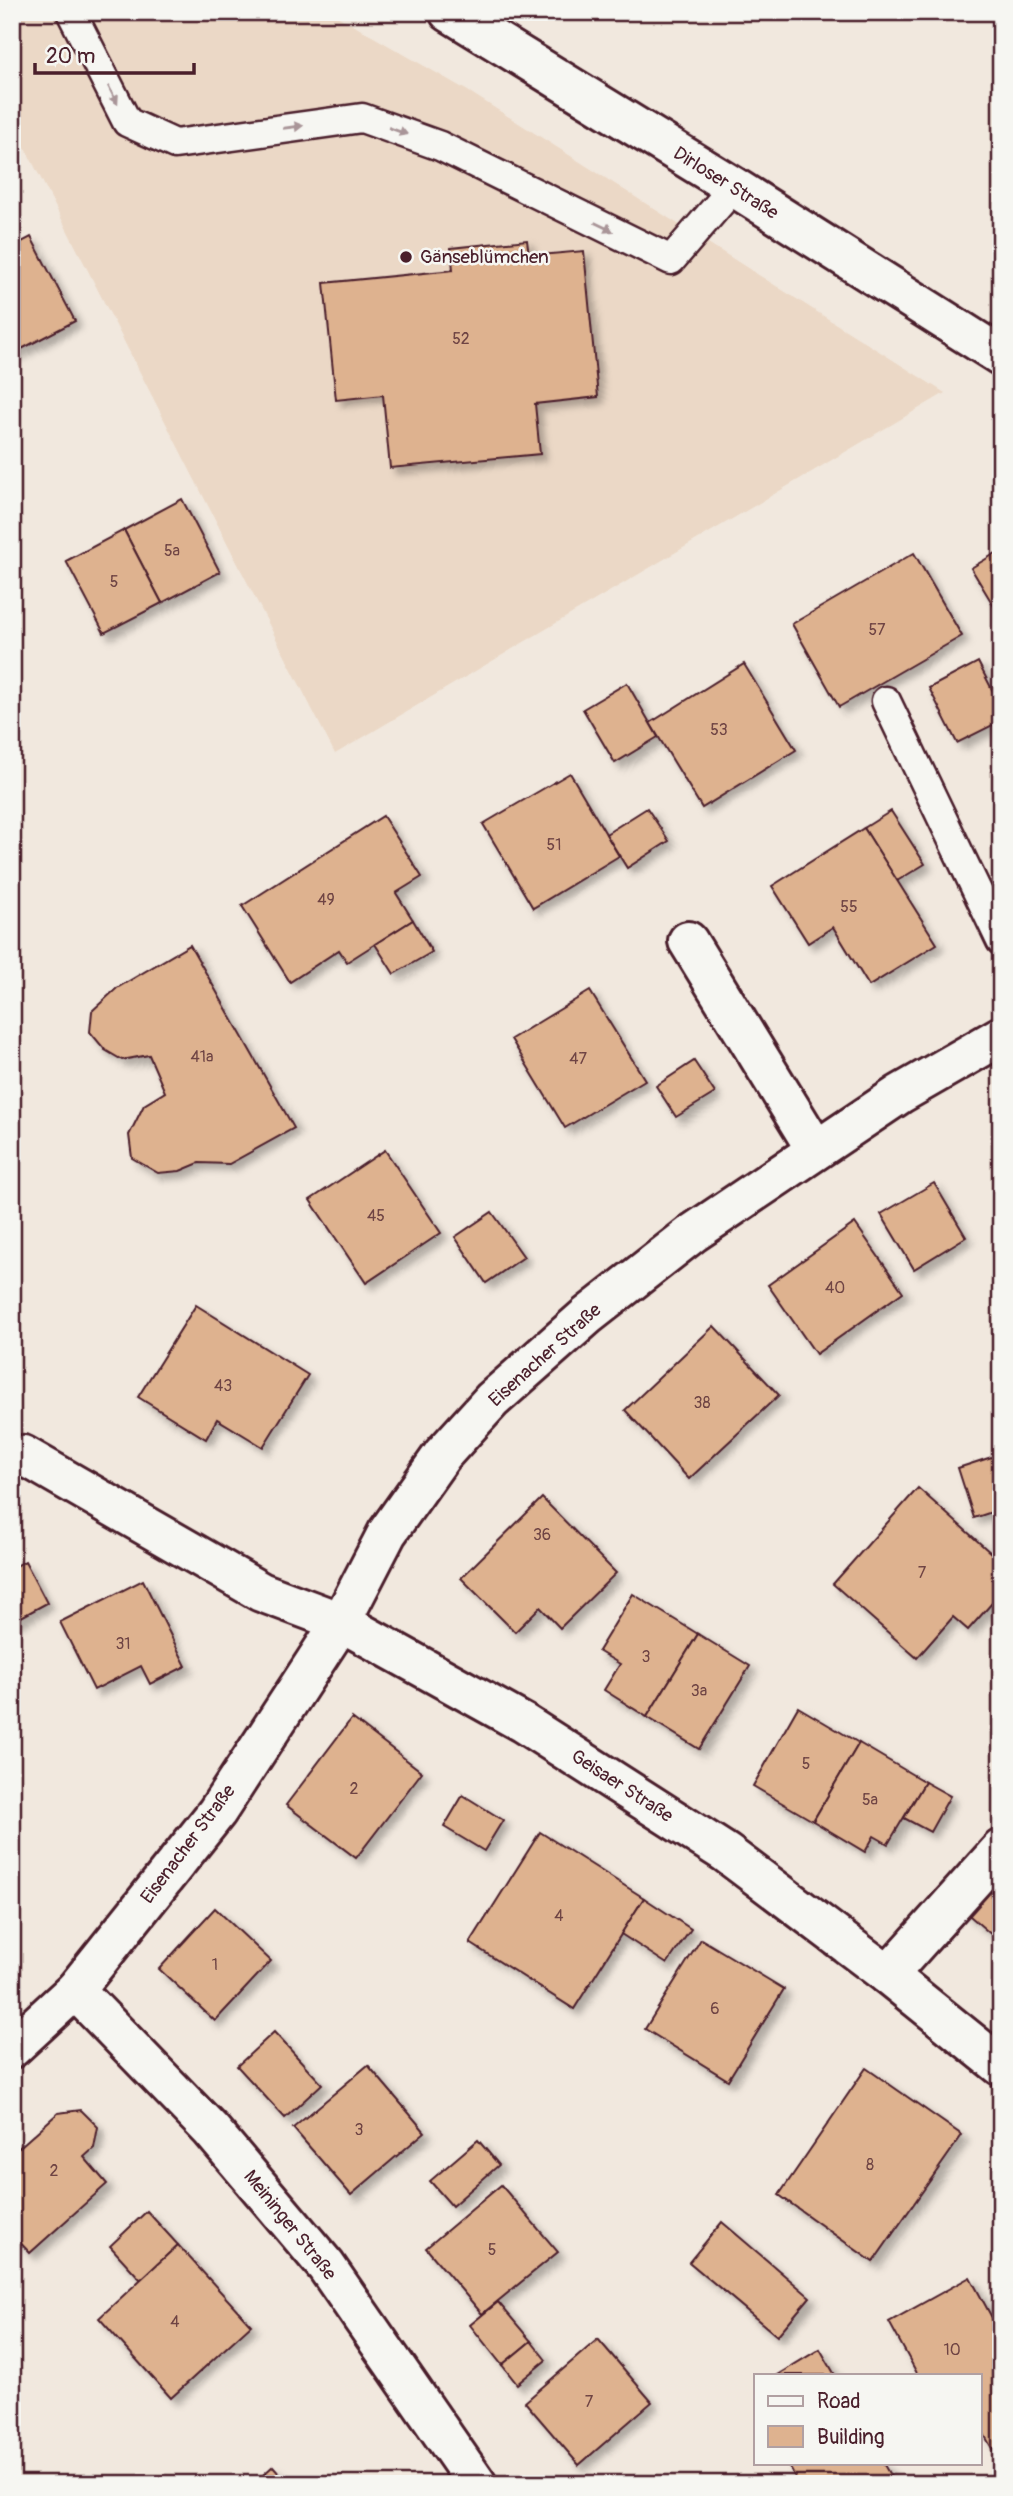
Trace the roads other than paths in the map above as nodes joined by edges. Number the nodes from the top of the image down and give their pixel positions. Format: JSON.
{"nodes":[{"id":1,"x":71,"y":12,"type":"edge"},
{"id":2,"x":449,"y":12,"type":"edge"},
{"id":3,"x":734,"y":187,"type":"junction"},
{"id":4,"x":1001,"y":356,"type":"edge"},
{"id":5,"x":886,"y":701,"type":"dead end"},
{"id":6,"x":688,"y":941,"type":"dead end"},
{"id":7,"x":1001,"y":941,"type":"edge"},
{"id":8,"x":1001,"y":1036,"type":"edge"},
{"id":9,"x":816,"y":1150,"type":"junction"},
{"id":10,"x":12,"y":1461,"type":"edge"},
{"id":11,"x":341,"y":1622,"type":"junction"},
{"id":12,"x":1001,"y":1849,"type":"edge"},
{"id":13,"x":888,"y":1975,"type":"junction"},
{"id":14,"x":75,"y":1990,"type":"junction"},
{"id":15,"x":12,"y":2048,"type":"edge"},
{"id":16,"x":1001,"y":2066,"type":"edge"},
{"id":17,"x":477,"y":2484,"type":"edge"}],
"edges":[{"from":1,"to":3,"type":"lane","one_way":true},
{"from":2,"to":3,"type":"street","name":"Dirloser Straße"},
{"from":3,"to":4,"type":"street","name":"Dirloser Straße"},
{"from":5,"to":7,"type":"lane"},
{"from":6,"to":9,"type":"street"},
{"from":8,"to":9,"type":"street","name":"Eisenacher Straße"},
{"from":9,"to":11,"type":"street","name":"Eisenacher Straße"},
{"from":10,"to":11,"type":"street"},
{"from":11,"to":13,"type":"street","name":"Geisaer Straße"},
{"from":11,"to":14,"type":"street","name":"Eisenacher Straße"},
{"from":12,"to":13,"type":"street"},
{"from":13,"to":16,"type":"street","name":"Geisaer Straße"},
{"from":14,"to":15,"type":"street","name":"Eisenacher Straße"},
{"from":14,"to":17,"type":"street","name":"Meininger Straße"}]}
